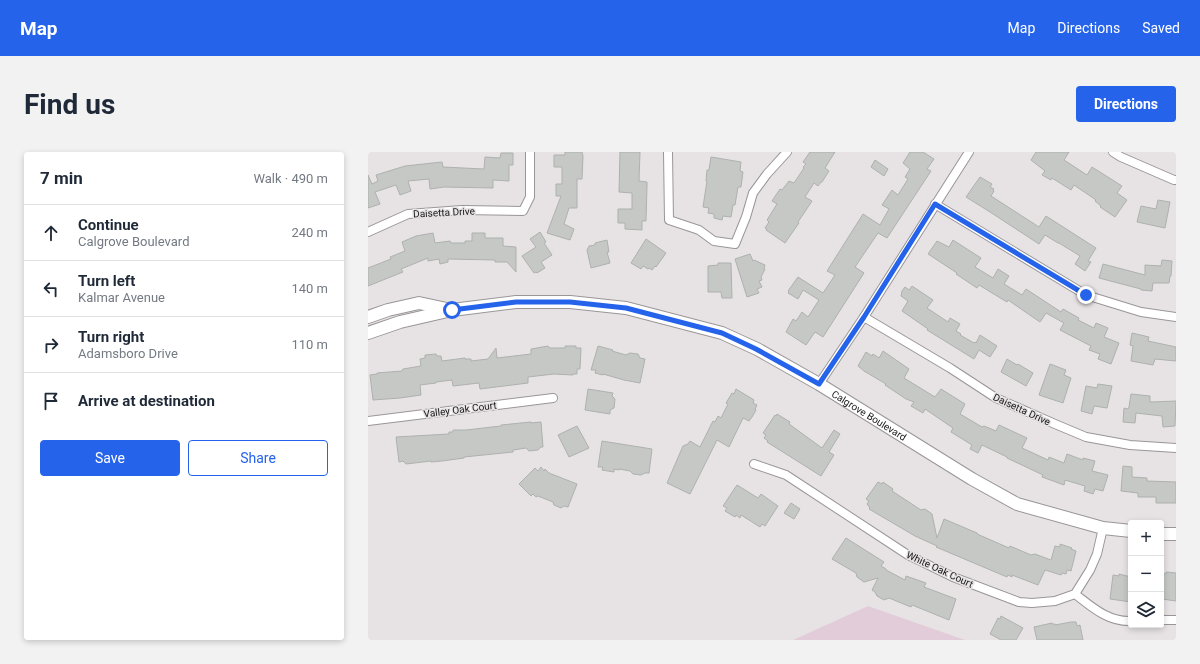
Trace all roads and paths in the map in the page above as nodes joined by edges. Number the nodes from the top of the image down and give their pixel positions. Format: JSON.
{"nodes":[{"id":1,"x":530,"y":152,"type":"edge"},
{"id":2,"x":668,"y":152,"type":"edge"},
{"id":3,"x":787,"y":152,"type":"edge"},
{"id":4,"x":969,"y":152,"type":"edge"},
{"id":5,"x":1113,"y":152,"type":"edge"},
{"id":6,"x":1176,"y":180,"type":"edge"},
{"id":7,"x":935,"y":204,"type":"junction"},
{"id":8,"x":368,"y":232,"type":"edge"},
{"id":9,"x":452,"y":310,"type":"junction"},
{"id":10,"x":368,"y":317,"type":"edge"},
{"id":11,"x":864,"y":317,"type":"junction"},
{"id":12,"x":1176,"y":317,"type":"edge"},
{"id":13,"x":368,"y":333,"type":"edge"},
{"id":14,"x":819,"y":384,"type":"junction"},
{"id":15,"x":553,"y":398,"type":"dead end"},
{"id":16,"x":368,"y":421,"type":"edge"},
{"id":17,"x":1176,"y":448,"type":"edge"},
{"id":18,"x":754,"y":464,"type":"dead end"},
{"id":19,"x":1103,"y":528,"type":"junction"},
{"id":20,"x":1128,"y":531,"type":"edge"},
{"id":21,"x":1164,"y":534,"type":"edge"},
{"id":22,"x":1176,"y":534,"type":"edge"},
{"id":23,"x":1075,"y":594,"type":"junction"},
{"id":24,"x":1164,"y":620,"type":"edge"},
{"id":25,"x":1176,"y":620,"type":"edge"},
{"id":26,"x":1128,"y":621,"type":"edge"}],
"edges":[{"from":1,"to":8,"type":"street","name":"Daisetta Drive"},
{"from":2,"to":3,"type":"street"},
{"from":4,"to":7,"type":"street"},
{"from":5,"to":6,"type":"street"},
{"from":7,"to":11,"type":"street"},
{"from":7,"to":12,"type":"street"},
{"from":9,"to":10,"type":"street"},
{"from":9,"to":13,"type":"street","name":"Calgrove Boulevard"},
{"from":9,"to":14,"type":"street","name":"Calgrove Boulevard"},
{"from":11,"to":14,"type":"street"},
{"from":11,"to":17,"type":"street","name":"Daisetta Drive"},
{"from":14,"to":19,"type":"street","name":"Calgrove Boulevard"},
{"from":15,"to":16,"type":"street","name":"Valley Oak Court"},
{"from":18,"to":23,"type":"street","name":"White Oak Court"},
{"from":19,"to":20,"type":"street","name":"Calgrove Boulevard"},
{"from":19,"to":23,"type":"street"},
{"from":21,"to":22,"type":"street"},
{"from":23,"to":26,"type":"street"},
{"from":24,"to":25,"type":"street"}]}
